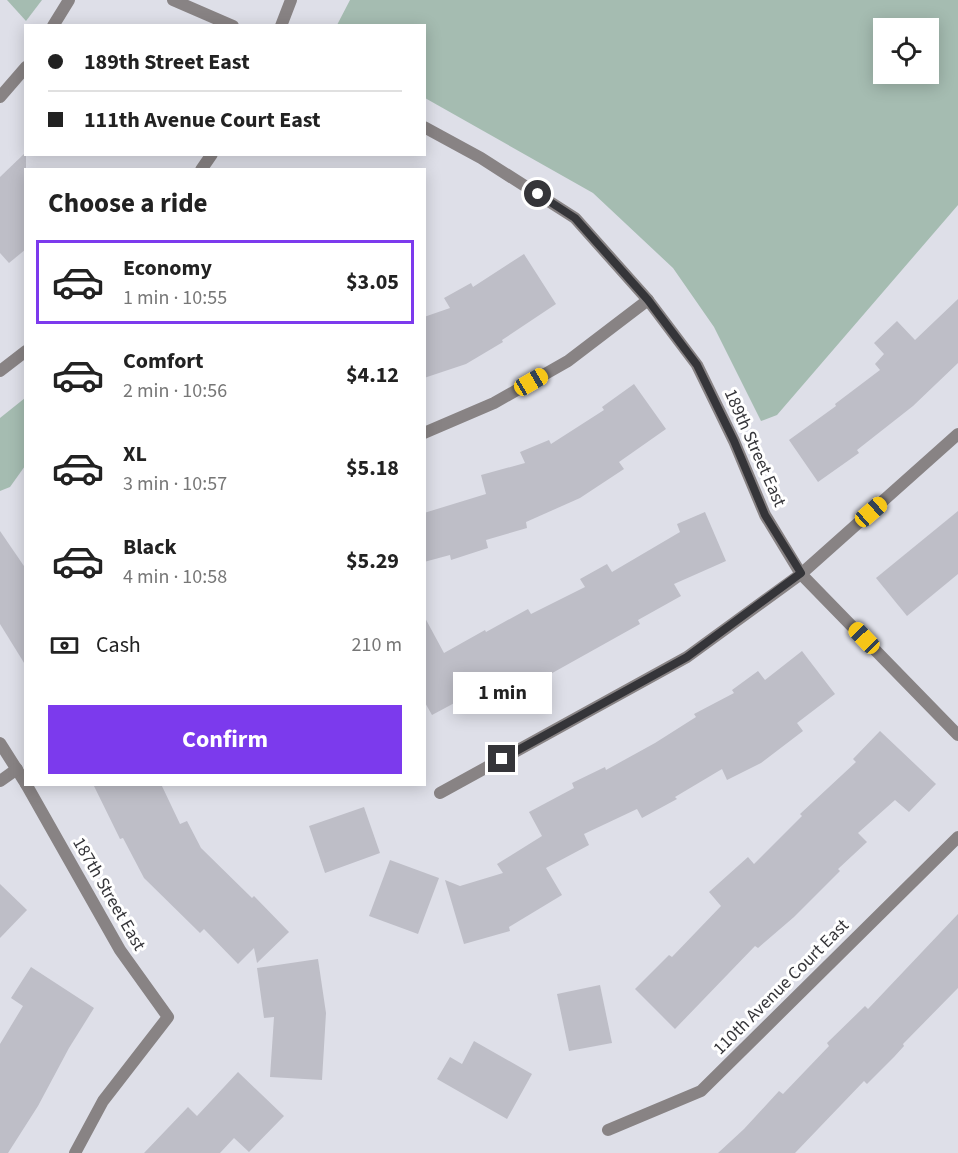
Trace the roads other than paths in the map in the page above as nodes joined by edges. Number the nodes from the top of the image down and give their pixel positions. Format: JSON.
{"nodes":[{"id":1,"x":69,"y":0,"type":"edge"},
{"id":2,"x":173,"y":0,"type":"edge"},
{"id":3,"x":291,"y":0,"type":"edge"},
{"id":4,"x":54,"y":24,"type":"edge"},
{"id":5,"x":228,"y":24,"type":"edge"},
{"id":6,"x":282,"y":24,"type":"edge"},
{"id":7,"x":24,"y":69,"type":"edge"},
{"id":8,"x":0,"y":97,"type":"edge"},
{"id":9,"x":426,"y":128,"type":"edge"},
{"id":10,"x":648,"y":300,"type":"junction"},
{"id":11,"x":24,"y":353,"type":"edge"},
{"id":12,"x":0,"y":371,"type":"edge"},
{"id":13,"x":426,"y":432,"type":"edge"},
{"id":14,"x":958,"y":434,"type":"edge"},
{"id":15,"x":801,"y":573,"type":"junction"},
{"id":16,"x":958,"y":735,"type":"edge"},
{"id":17,"x":0,"y":743,"type":"edge"},
{"id":18,"x":17,"y":769,"type":"junction"},
{"id":19,"x":0,"y":781,"type":"edge"},
{"id":20,"x":24,"y":781,"type":"edge"},
{"id":21,"x":27,"y":786,"type":"edge"},
{"id":22,"x":440,"y":793,"type":"dead end"},
{"id":23,"x":958,"y":837,"type":"edge"},
{"id":24,"x":608,"y":1130,"type":"dead end"},
{"id":25,"x":75,"y":1153,"type":"edge"}],
"edges":[{"from":1,"to":4,"type":"street"},
{"from":2,"to":5,"type":"street"},
{"from":3,"to":6,"type":"street"},
{"from":7,"to":8,"type":"street"},
{"from":9,"to":10,"type":"street","name":"189th Street East"},
{"from":10,"to":13,"type":"street"},
{"from":10,"to":15,"type":"street","name":"189th Street East"},
{"from":11,"to":12,"type":"street"},
{"from":14,"to":15,"type":"street"},
{"from":15,"to":16,"type":"street","name":"189th Street East"},
{"from":15,"to":22,"type":"street"},
{"from":17,"to":18,"type":"street","name":"187th Street East"},
{"from":18,"to":19,"type":"street"},
{"from":18,"to":20,"type":"street","name":"187th Street East"},
{"from":21,"to":25,"type":"street","name":"187th Street East"},
{"from":23,"to":24,"type":"street","name":"110th Avenue Court East"}]}
